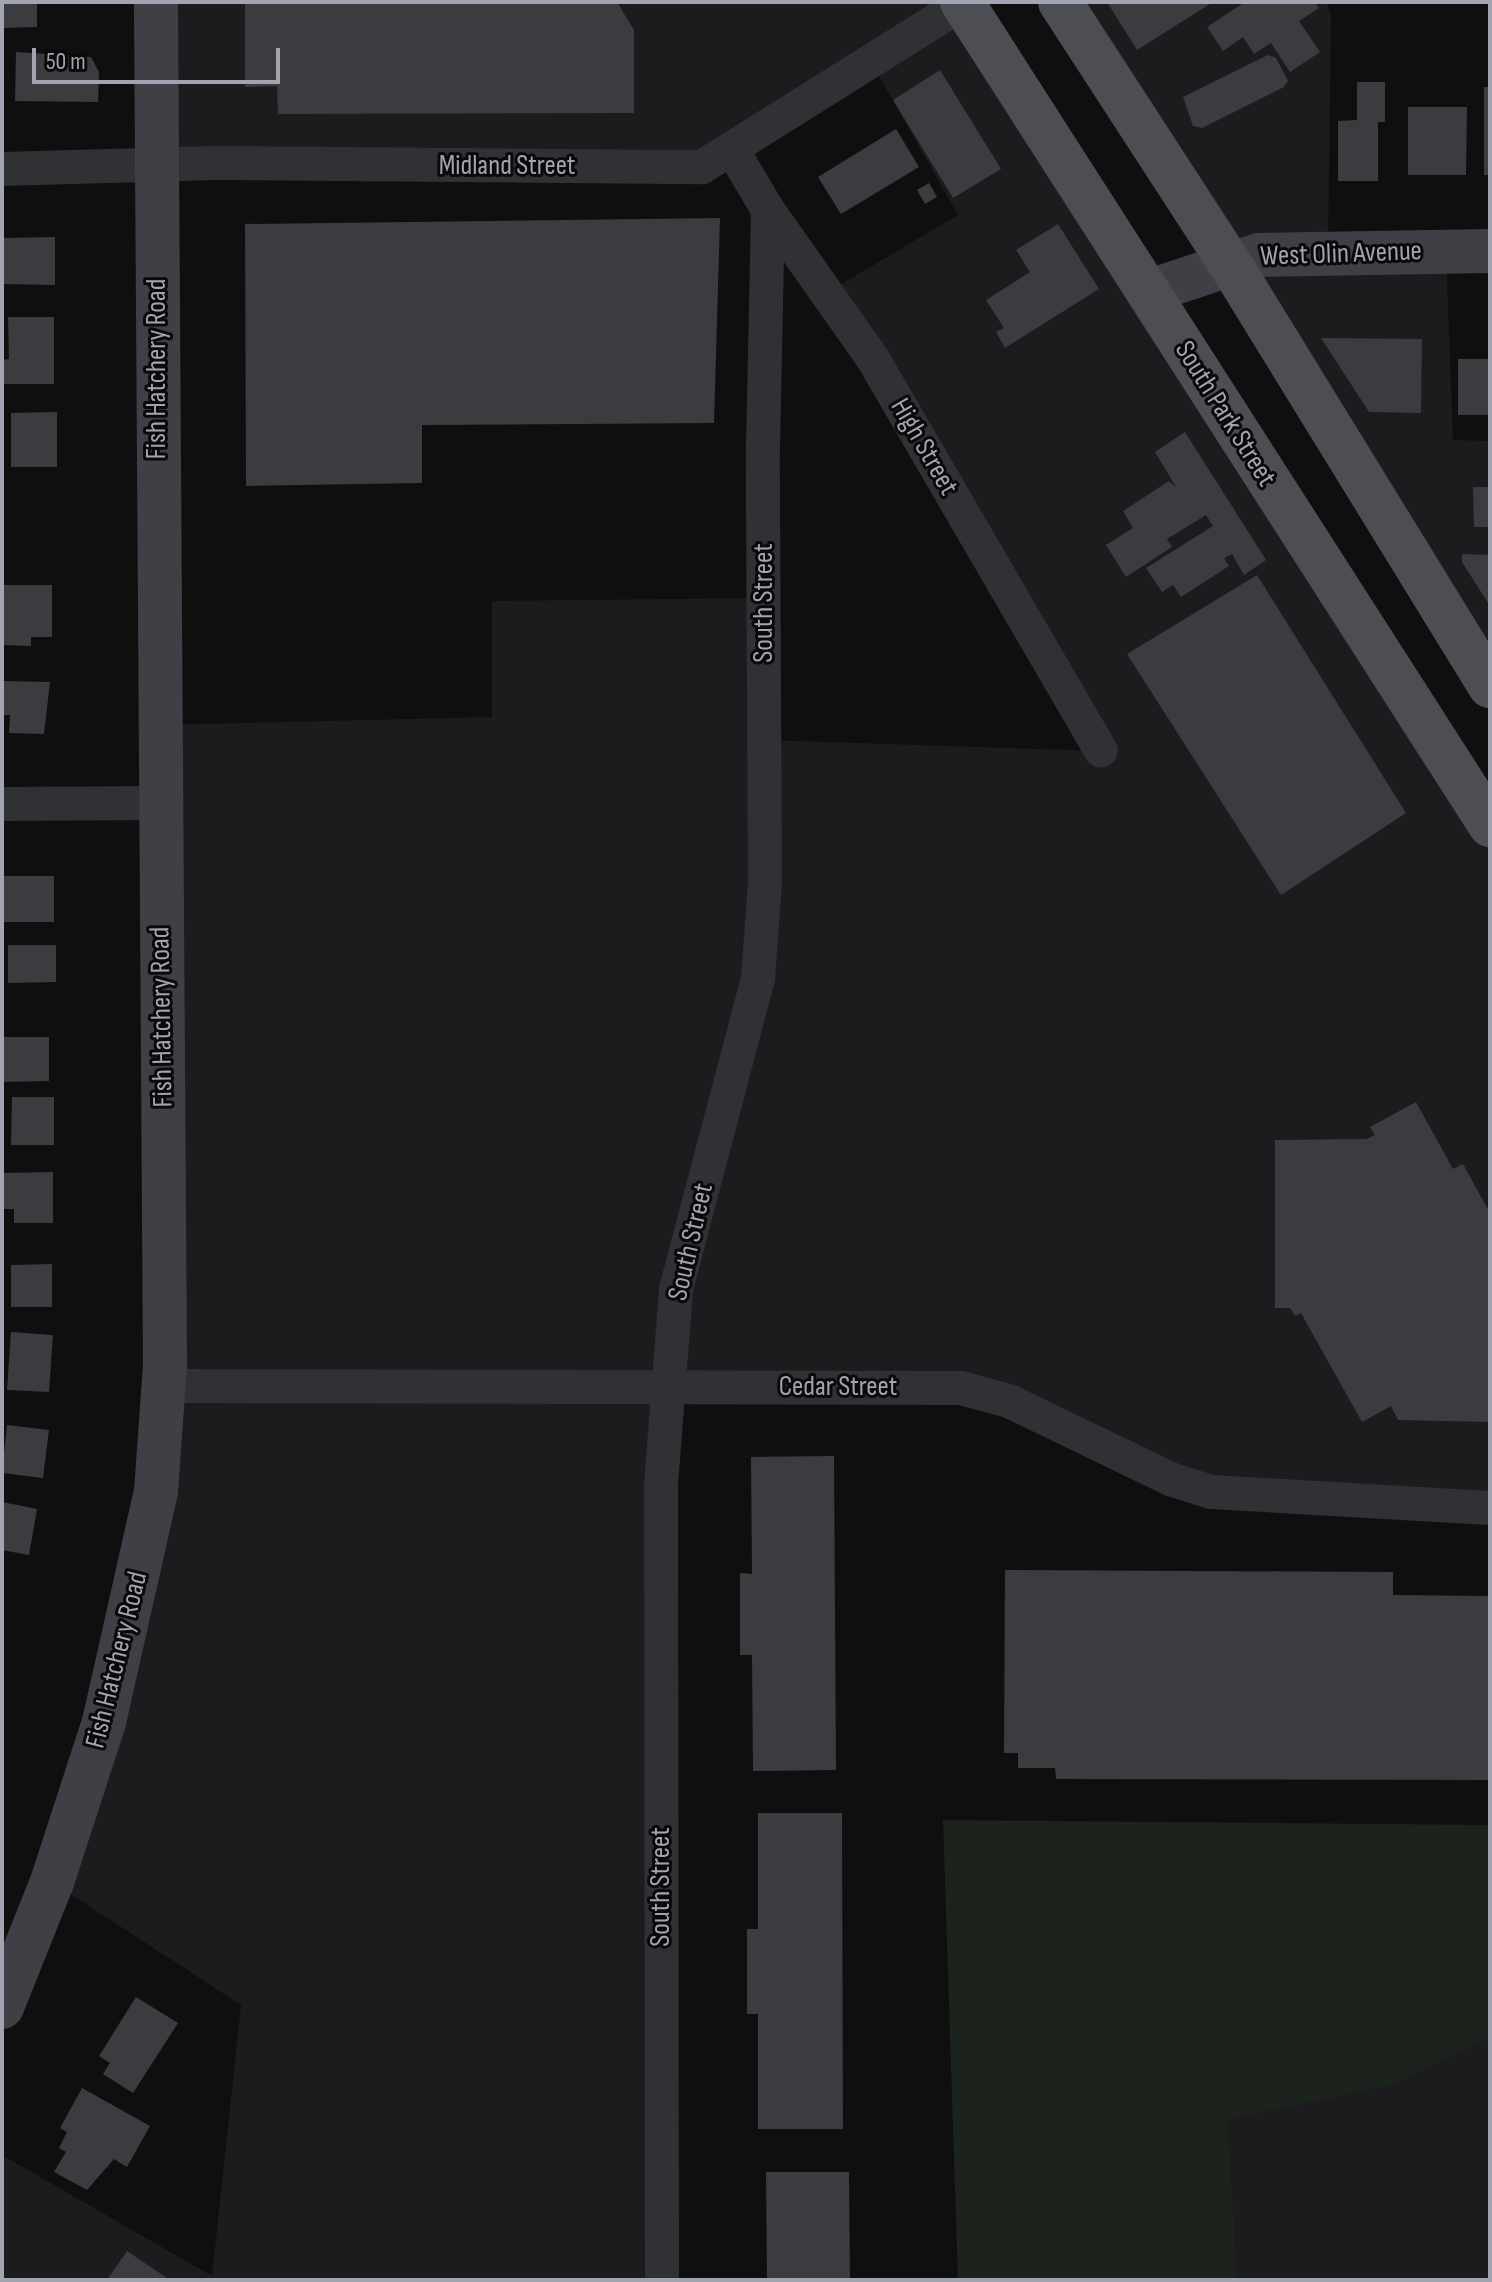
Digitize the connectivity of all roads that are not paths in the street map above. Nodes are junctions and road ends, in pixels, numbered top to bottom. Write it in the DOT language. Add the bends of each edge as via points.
graph roads {
  1 [pos="156,2"];
  2 [pos="963,2"];
  3 [pos="1060,2"];
  4 [pos="733,151"];
  5 [pos="156,166"];
  6 [pos="2,169"];
  7 [pos="768,210"];
  8 [pos="1490,251"];
  9 [pos="1229,262"];
  10 [pos="1150,291"];
  11 [pos="1490,686"];
  12 [pos="1101,751"];
  13 [pos="161,803"];
  14 [pos="2,804"];
  15 [pos="1490,825"];
  16 [pos="669,1384"];
  17 [pos="164,1386"];
  18 [pos="1490,1508"];
  19 [pos="2,2007"];
  20 [pos="662,2280"];
  1 -- 5 [label="main road, Fish Hatchery Road"];
  2 -- 4 [label="street, Midland Street"];
  2 -- 10 [label="main road, South Park Street"];
  3 -- 9 [label="main road"];
  4 -- 5 [label="street, Midland Street" via="702,167"];
  4 -- 7 [label="street, High Street"];
  5 -- 6 [label="street, Midland Street"];
  5 -- 13 [label="main road, Fish Hatchery Road"];
  7 -- 12 [label="street, High Street" via="873,359"];
  7 -- 16 [label="street, South Street" via="765,882 758,978 676,1289"];
  8 -- 9 [label="main road, West Olin Avenue" via="1306,252"];
  9 -- 10 [label="main road, West Olin Avenue"];
  9 -- 11 [label="main road"];
  10 -- 15 [label="main road, South Park Street"];
  13 -- 14 [label="street"];
  13 -- 17 [label="main road, Fish Hatchery Road"];
  16 -- 17 [label="street, Cedar Street"];
  16 -- 18 [label="street, Cedar Street" via="971,1389 1009,1401 1170,1479 1211,1492"];
  16 -- 20 [label="street, South Street" via="661,1498"];
  17 -- 19 [label="main road, Fish Hatchery Road" via="156,1491 104,1722 52,1882"];
}
